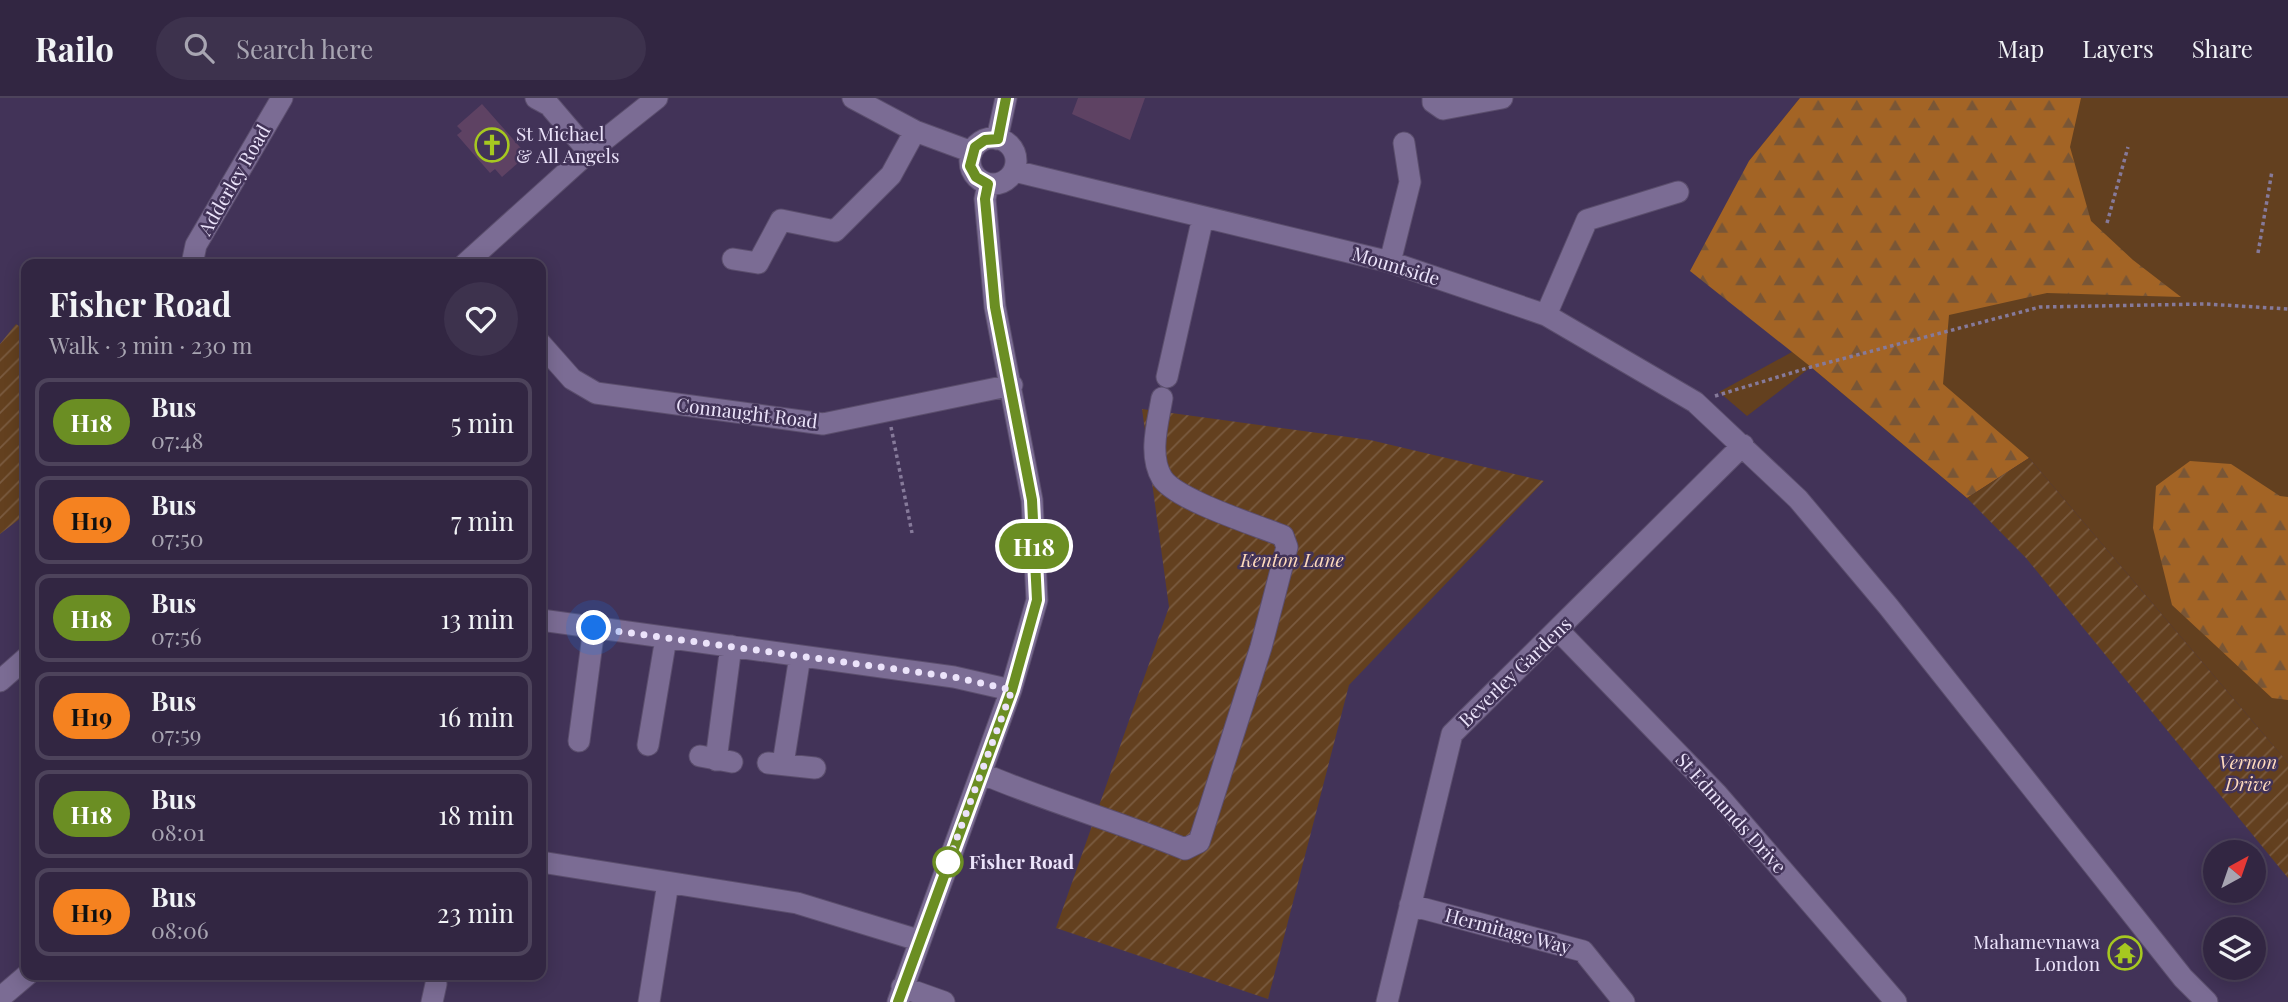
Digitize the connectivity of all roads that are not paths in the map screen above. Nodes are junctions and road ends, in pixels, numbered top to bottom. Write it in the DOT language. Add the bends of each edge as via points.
graph roads {
  1 [pos="282,98"];
  2 [pos="536,98"];
  3 [pos="657,98"];
  4 [pos="853,98"];
  5 [pos="1006,98"];
  6 [pos="1502,98"];
  7 [pos="1438,104"];
  8 [pos="915,131"];
  9 [pos="998,139"];
  10 [pos="1404,143"];
  11 [pos="589,152"];
  12 [pos="972,152"];
  13 [pos="1014,171"];
  14 [pos="988,184"];
  15 [pos="1678,192"];
  16 [pos="1203,217"];
  17 [pos="193,259"];
  18 [pos="472,259"];
  19 [pos="733,259"];
  20 [pos="1390,261"];
  21 [pos="1546,316"];
  22 [pos="546,350"];
  23 [pos="1012,385"];
  24 [pos="1743,445"];
  25 [pos="546,621"];
  26 [pos="594,628"];
  27 [pos="1558,630"];
  28 [pos="666,638"];
  29 [pos="731,646"];
  30 [pos="800,656"];
  31 [pos="21,663"];
  32 [pos="0,681"];
  33 [pos="1012,690"];
  34 [pos="580,742"];
  35 [pos="648,746"];
  36 [pos="716,759"];
  37 [pos="815,768"];
  38 [pos="981,773"];
  39 [pos="546,863"];
  40 [pos="668,883"];
  41 [pos="1410,905"];
  42 [pos="918,940"];
  43 [pos="21,980"];
  44 [pos="900,995"];
  45 [pos="0,998"];
  46 [pos="649,1002"];
  47 [pos="944,1002"];
  48 [pos="1387,1002"];
  49 [pos="1624,1002"];
  50 [pos="1896,1002"];
  51 [pos="2207,1002"];
  1 -- 17 [label="street, Adderley Road" via="196,245"];
  2 -- 11 [label="street" via="550,105"];
  3 -- 11 [label="street"];
  4 -- 8 [label="street"];
  5 -- 9 [label="street"];
  6 -- 7 [label="street"];
  8 -- 12 [label="street"];
  8 -- 19 [label="street" via="891,175 835,231 771,216 758,263"];
  9 -- 12 [label="street" via="985,140"];
  9 -- 13 [label="street" via="1013,151"];
  10 -- 20 [label="street" via="1410,182"];
  11 -- 18 [label="street"];
  12 -- 14 [label="street" via="972,172"];
  13 -- 14 [label="street" via="1003,182"];
  13 -- 16 [label="street, Mountside"];
  14 -- 23 [label="street" via="985,199 995,307"];
  15 -- 21 [label="street" via="1587,220"];
  16 -- 20 [label="street, Mountside"];
  16 -- 38 [label="street" via="1154,441 1161,477 1176,492 1283,536 1287,547 1261,647 1199,842 1185,849 1122,822 1038,798"];
  20 -- 21 [label="street, Mountside"];
  21 -- 24 [label="street, Mountside" via="1695,402"];
  22 -- 23 [label="street, Connaught Road" via="572,379 596,393 823,424"];
  23 -- 33 [label="street" via="1032,500 1037,600"];
  24 -- 27 [label="street, Beverley Gardens"];
  24 -- 51 [label="street" via="1798,499 1888,606 2183,978"];
  25 -- 26 [label="street"];
  26 -- 28 [label="street"];
  26 -- 34 [label="street"];
  27 -- 41 [label="street, Beverley Gardens" via="1452,734"];
  27 -- 50 [label="street, St Edmunds Drive" via="1717,794"];
  28 -- 29 [label="street"];
  28 -- 35 [label="street"];
  29 -- 30 [label="street"];
  29 -- 36 [label="street"];
  30 -- 33 [label="street" via="954,677"];
  30 -- 37 [label="street" via="776,764"];
  31 -- 32 [label="street"];
  33 -- 38 [label="street"];
  38 -- 42 [label="street"];
  39 -- 40 [label="street"];
  40 -- 42 [label="street" via="797,903"];
  40 -- 46 [label="street"];
  41 -- 48 [label="street, Beverley Gardens"];
  41 -- 49 [label="street, Hermitage Way" via="1583,951"];
  42 -- 44 [label="street"];
  43 -- 45 [label="street"];
  44 -- 47 [label="street"];
}
